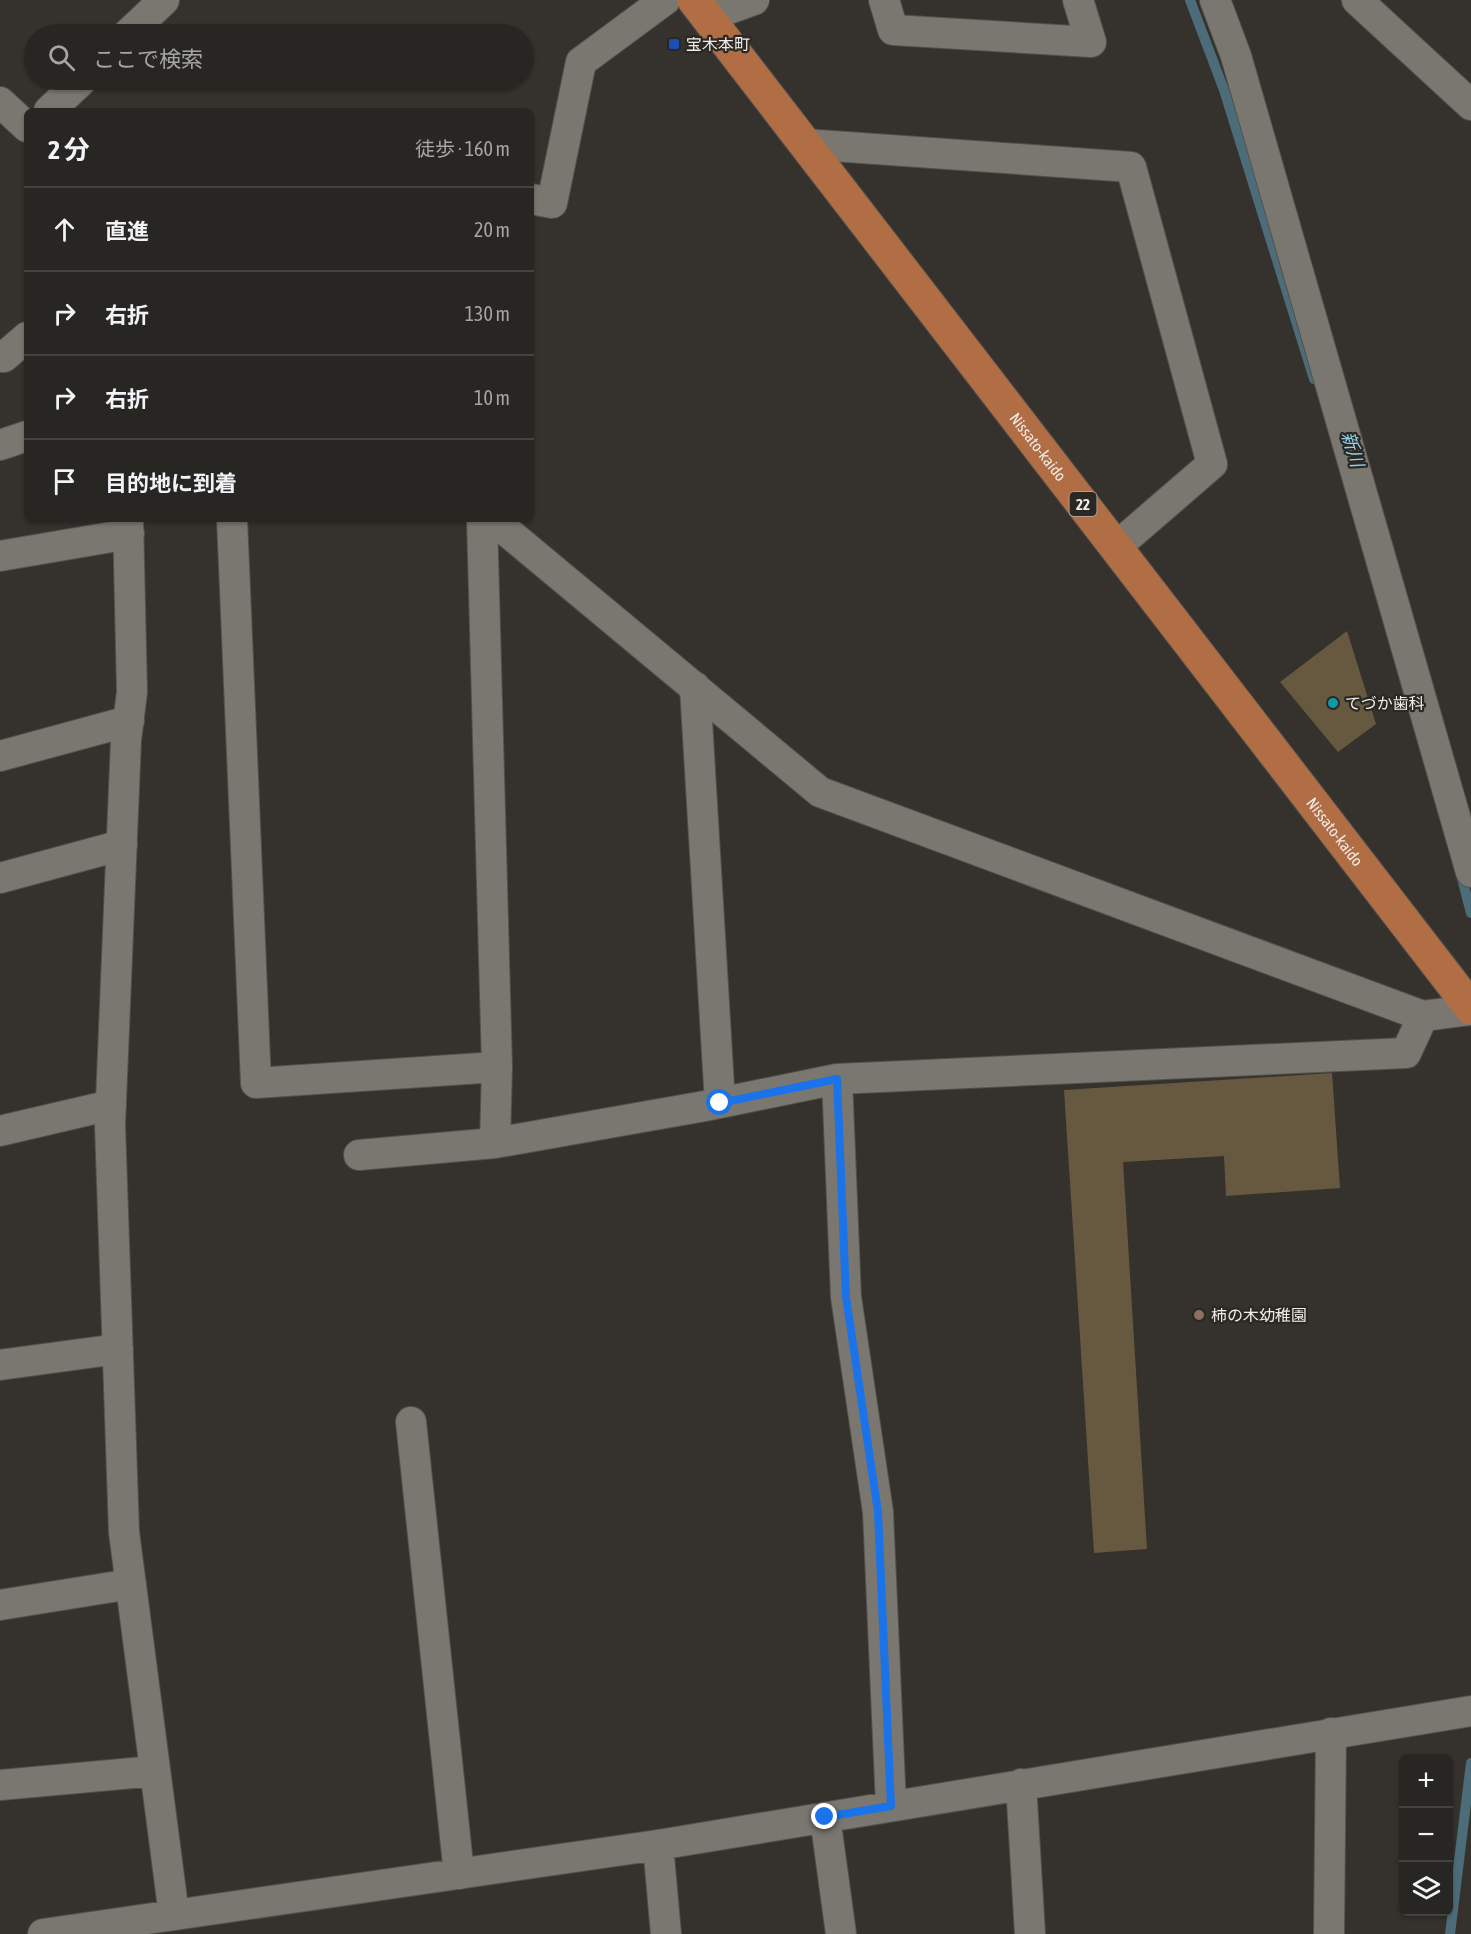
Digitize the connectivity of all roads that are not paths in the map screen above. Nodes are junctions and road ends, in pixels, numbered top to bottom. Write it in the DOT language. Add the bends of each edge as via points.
graph roads {
  1 [pos="164,0"];
  2 [pos="665,0"];
  3 [pos="754,0"];
  4 [pos="884,0"];
  5 [pos="1078,0"];
  6 [pos="1215,0"];
  7 [pos="1357,0"];
  8 [pos="700,8"];
  9 [pos="139,24"];
  10 [pos="71,90"];
  11 [pos="0,102"];
  12 [pos="1471,105"];
  13 [pos="52,108"];
  14 [pos="24,124"];
  15 [pos="804,144"];
  16 [pos="534,199"];
  17 [pos="24,340"];
  18 [pos="0,357"];
  19 [pos="24,437"];
  20 [pos="0,445"];
  21 [pos="232,522"];
  22 [pos="482,522"];
  23 [pos="496,522"];
  24 [pos="128,526"];
  25 [pos="1116,547"];
  26 [pos="0,556"];
  27 [pos="695,687"];
  28 [pos="129,721"];
  29 [pos="0,756"];
  30 [pos="1466,834"];
  31 [pos="122,845"];
  32 [pos="1471,872"];
  33 [pos="0,878"];
  34 [pos="1471,1009"];
  35 [pos="1423,1016"];
  36 [pos="497,1066"];
  37 [pos="837,1079"];
  38 [pos="720,1103"];
  39 [pos="111,1105"];
  40 [pos="0,1131"];
  41 [pos="495,1143"];
  42 [pos="358,1155"];
  43 [pos="118,1349"];
  44 [pos="0,1365"];
  45 [pos="411,1422"];
  46 [pos="131,1584"];
  47 [pos="0,1605"];
  48 [pos="1468,1711"];
  49 [pos="1331,1733"];
  50 [pos="155,1771"];
  51 [pos="1020,1784"];
  52 [pos="0,1785"];
  53 [pos="891,1806"];
  54 [pos="825,1817"];
  55 [pos="658,1845"];
  56 [pos="459,1874"];
  57 [pos="174,1915"];
  58 [pos="43,1934"];
  59 [pos="666,1934"];
  60 [pos="841,1934"];
  61 [pos="1030,1934"];
  62 [pos="1329,1934"];
  1 -- 9 [label="street"];
  2 -- 16 [label="street" via="581,62 552,202"];
  3 -- 8 [label="street"];
  4 -- 5 [label="street" via="893,30 1091,42"];
  6 -- 30 [label="street" via="1236,56"];
  7 -- 12 [label="street"];
  8 -- 15 [label="main road, Nissato-kaido / 22"];
  10 -- 13 [label="street"];
  11 -- 14 [label="street"];
  15 -- 25 [label="main road, Nissato-kaido / 22"];
  15 -- 25 [label="street" via="1131,168 1212,464"];
  17 -- 18 [label="street"];
  19 -- 20 [label="street"];
  21 -- 36 [label="street" via="256,1083"];
  22 -- 36 [label="street"];
  23 -- 27 [label="street"];
  24 -- 26 [label="street"];
  24 -- 28 [label="street" via="132,692"];
  25 -- 34 [label="main road, Nissato-kaido / 22"];
  27 -- 35 [label="street" via="820,792"];
  27 -- 38 [label="street"];
  28 -- 29 [label="street"];
  28 -- 31 [label="street"];
  30 -- 32 [label="street"];
  31 -- 33 [label="street"];
  31 -- 39 [label="street"];
  34 -- 35 [label="street"];
  35 -- 37 [label="street" via="1406,1053"];
  36 -- 41 [label="street"];
  37 -- 38 [label="street"];
  37 -- 53 [label="street" via="846,1297 878,1512"];
  38 -- 41 [label="street"];
  39 -- 40 [label="street"];
  39 -- 43 [label="street"];
  41 -- 42 [label="street"];
  43 -- 44 [label="street"];
  43 -- 46 [label="street" via="124,1532"];
  45 -- 56 [label="street"];
  46 -- 47 [label="street"];
  46 -- 50 [label="street"];
  48 -- 49 [label="street"];
  49 -- 51 [label="street"];
  49 -- 62 [label="street"];
  50 -- 52 [label="street"];
  50 -- 57 [label="street"];
  51 -- 53 [label="street"];
  51 -- 61 [label="street"];
  53 -- 54 [label="street"];
  54 -- 55 [label="street"];
  54 -- 60 [label="street"];
  55 -- 56 [label="street"];
  55 -- 59 [label="street"];
  56 -- 57 [label="street"];
  57 -- 58 [label="street"];
}
